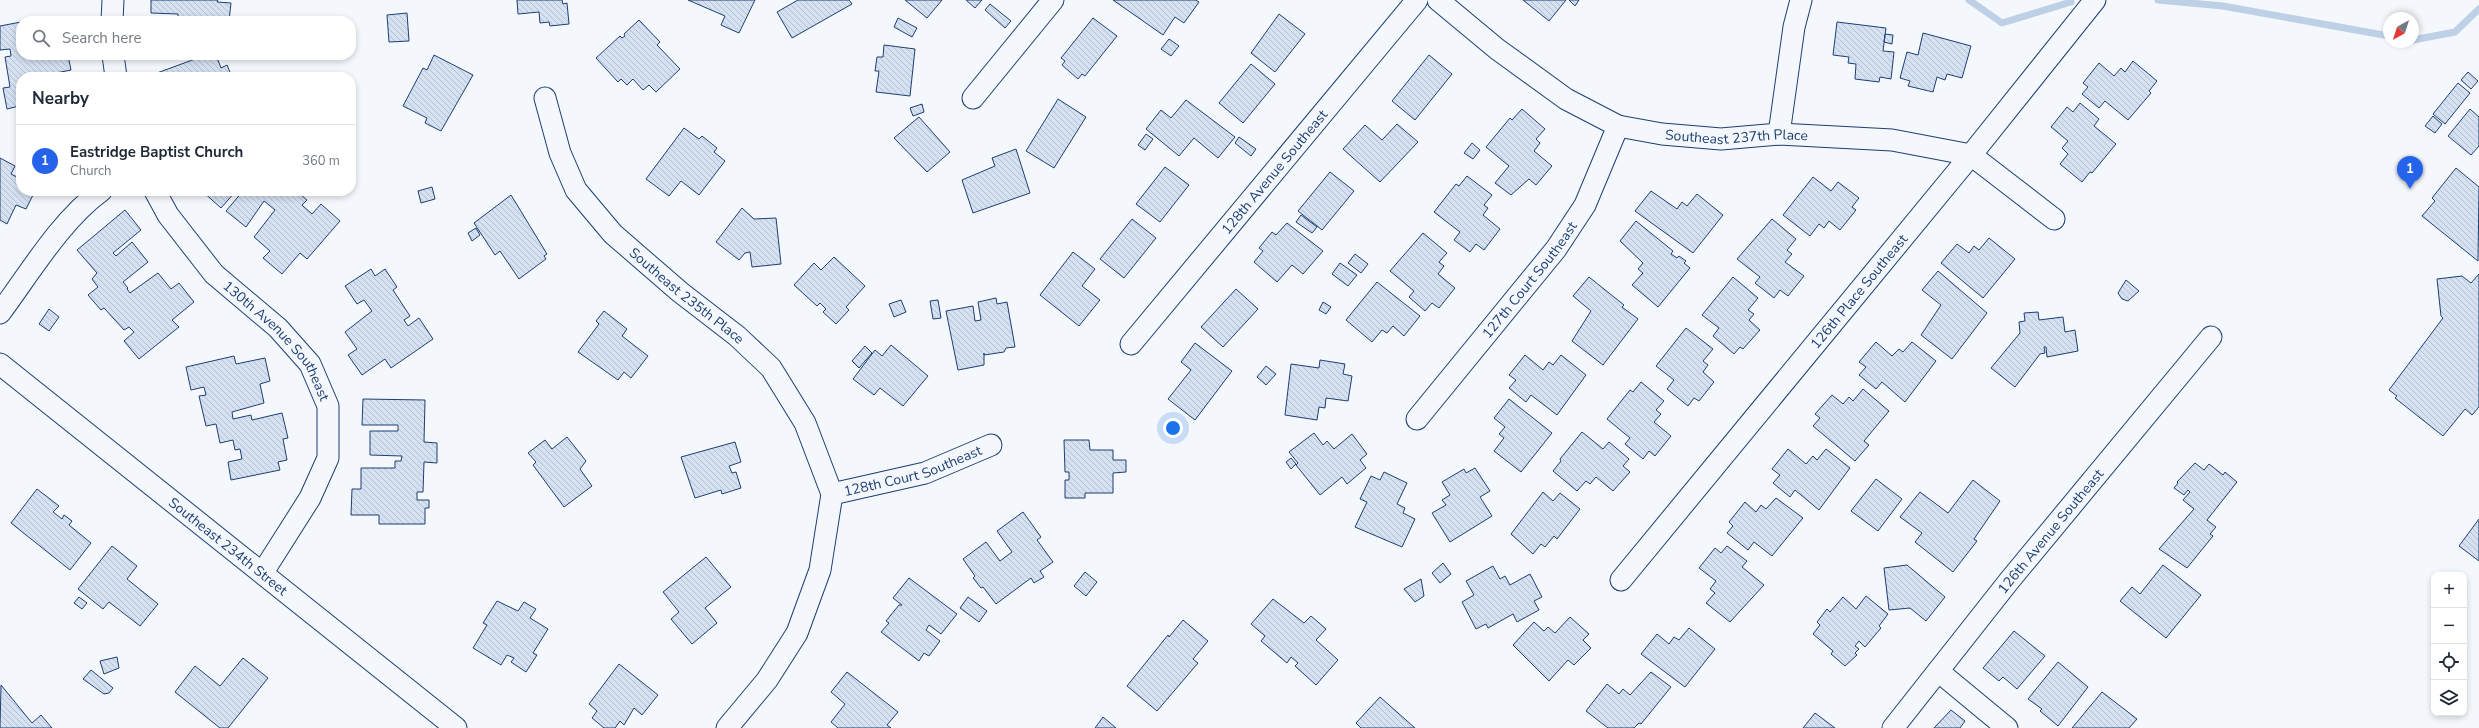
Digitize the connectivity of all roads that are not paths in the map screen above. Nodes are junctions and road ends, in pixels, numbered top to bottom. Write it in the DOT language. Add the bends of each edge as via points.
graph roads {
  1 [pos="113,0"];
  2 [pos="1053,0"];
  3 [pos="1417,0"];
  4 [pos="1438,0"];
  5 [pos="1801,0"];
  6 [pos="2095,0"];
  7 [pos="112,16"];
  8 [pos="114,60"];
  9 [pos="115,72"];
  10 [pos="545,98"];
  11 [pos="973,98"];
  12 [pos="1618,126"];
  13 [pos="1779,134"];
  14 [pos="1971,155"];
  15 [pos="94,196"];
  16 [pos="158,196"];
  17 [pos="2054,219"];
  18 [pos="0,313"];
  19 [pos="2211,337"];
  20 [pos="1131,344"];
  21 [pos="0,364"];
  22 [pos="1417,419"];
  23 [pos="991,445"];
  24 [pos="832,494"];
  25 [pos="264,572"];
  26 [pos="1621,580"];
  27 [pos="1938,671"];
  28 [pos="456,728"];
  29 [pos="727,728"];
  30 [pos="1893,728"];
  31 [pos="2007,728"];
  1 -- 7 [label="street"];
  2 -- 11 [label="street"];
  3 -- 20 [label="street, 128th Avenue Southeast"];
  4 -- 12 [label="street, Southeast 237th Place" via="1497,49 1566,99"];
  5 -- 13 [label="street" via="1794,27"];
  6 -- 14 [label="street, 126th Place Southeast"];
  8 -- 9 [label="street"];
  10 -- 24 [label="street, Southeast 235th Place" via="560,153 576,190 613,234 771,368 805,423"];
  12 -- 13 [label="street, Southeast 237th Place" via="1662,134 1721,139"];
  12 -- 22 [label="street, 127th Court Southeast" via="1585,205 1556,249"];
  13 -- 14 [label="street, Southeast 237th Place" via="1892,140"];
  14 -- 17 [label="street, Southeast 237th Place"];
  14 -- 26 [label="street, 126th Place Southeast"];
  15 -- 18 [label="street" via="58,236"];
  16 -- 25 [label="street, 130th Avenue Southeast" via="168,215 214,274 278,328 310,364 328,406 328,458 310,498"];
  19 -- 27 [label="street, 126th Avenue Southeast"];
  21 -- 25 [label="street, Southeast 234th Street"];
  23 -- 24 [label="street, 128th Court Southeast" via="924,473"];
  24 -- 29 [label="street" via="820,570 797,633 767,680"];
  25 -- 28 [label="street, Southeast 234th Street"];
  27 -- 30 [label="street, 126th Avenue Southeast"];
  27 -- 31 [label="street"];
}
